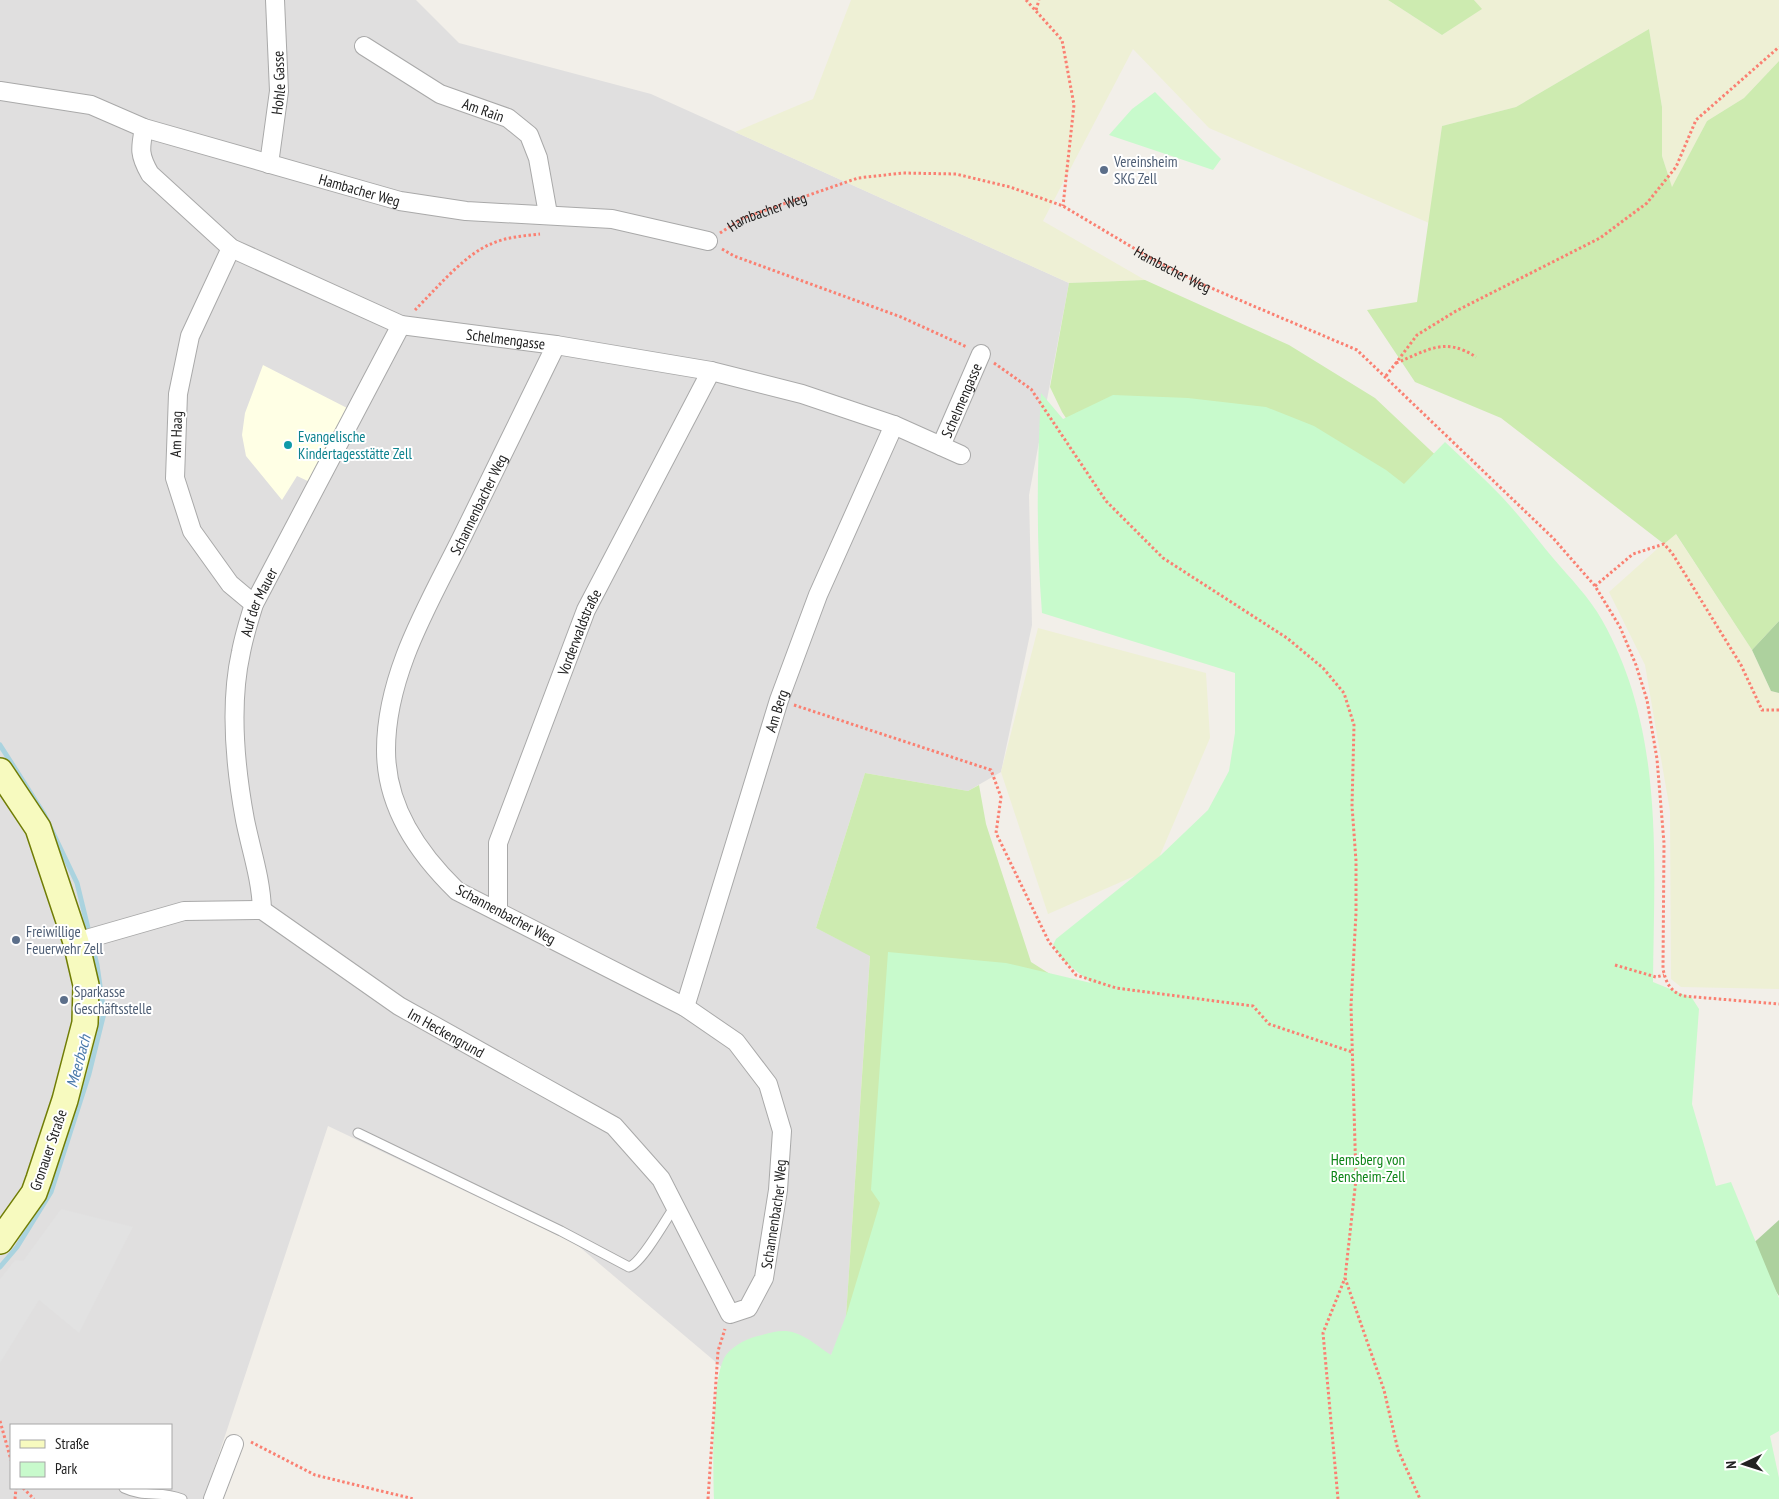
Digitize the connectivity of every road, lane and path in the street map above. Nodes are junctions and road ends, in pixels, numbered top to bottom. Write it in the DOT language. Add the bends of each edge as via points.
graph roads {
  1 [pos="275,0"];
  2 [pos="1026,0"];
  3 [pos="1039,0"];
  4 [pos="1036,11"];
  5 [pos="364,46"];
  6 [pos="1779,47"];
  7 [pos="0,90"];
  8 [pos="144,128"];
  9 [pos="269,164"];
  10 [pos="1063,206"];
  11 [pos="548,214"];
  12 [pos="544,233"];
  13 [pos="708,240"];
  14 [pos="230,248"];
  15 [pos="401,325"];
  16 [pos="556,345"];
  17 [pos="981,354"];
  18 [pos="1476,357"];
  19 [pos="1396,364"];
  20 [pos="711,371"];
  21 [pos="1386,376"];
  22 [pos="894,425"];
  23 [pos="941,446"];
  24 [pos="961,455"];
  25 [pos="1595,586"];
  26 [pos="254,604"];
  27 [pos="779,700"];
  28 [pos="1779,710"];
  29 [pos="0,771"];
  30 [pos="262,910"];
  31 [pos="498,911"];
  32 [pos="86,939"];
  33 [pos="1615,965"];
  34 [pos="1664,976"];
  35 [pos="1779,1004"];
  36 [pos="685,1007"];
  37 [pos="1352,1052"];
  38 [pos="358,1133"];
  39 [pos="675,1206"];
  40 [pos="0,1241"];
  41 [pos="1345,1278"];
  42 [pos="730,1314"];
  43 [pos="0,1421"];
  44 [pos="234,1444"];
  45 [pos="10,1456"];
  46 [pos="24,1489"];
  47 [pos="126,1489"];
  48 [pos="34,1499"];
  49 [pos="182,1499"];
  50 [pos="213,1499"];
  51 [pos="414,1499"];
  52 [pos="708,1499"];
  53 [pos="1338,1499"];
  54 [pos="1420,1499"];
  1 -- 9 [label="street, Hohle Gasse" via="279,91"];
  2 -- 4 [label="path"];
  3 -- 4 [label="path"];
  4 -- 10 [label="path" via="1062,40 1074,105"];
  5 -- 11 [label="street, Am Rain" via="440,94 508,118 529,135 538,158"];
  6 -- 19 [label="path" via="1696,120 1676,167 1647,204 1600,238 1416,334"];
  7 -- 8 [label="street, Hambacher Weg" via="91,105"];
  8 -- 9 [label="street, Hambacher Weg"];
  8 -- 14 [label="street, Schelmengasse" via="140,150 150,174"];
  9 -- 11 [label="street, Hambacher Weg" via="400,201 466,211"];
  10 -- 13 [label="path, Hambacher Weg" via="1010,187 956,174 885,175 858,178 743,218"];
  10 -- 21 [label="path, Hambacher Weg" via="1189,277 1357,350"];
  11 -- 13 [label="street, Hambacher Weg" via="612,219"];
  12 -- 15 [label="path" via="511,237 489,244 455,269"];
  13 -- 17 [label="path" via="734,256 901,317"];
  14 -- 15 [label="street, Schelmengasse"];
  14 -- 26 [label="street, Am Haag" via="190,336 178,394 175,478 192,531 230,584"];
  15 -- 16 [label="street, Schelmengasse"];
  15 -- 26 [label="street, Auf der Mauer"];
  16 -- 20 [label="street, Schelmengasse"];
  16 -- 31 [label="street, Schannenbacher Weg" via="411,642 390,709 386,751 399,814 416,845 457,891"];
  17 -- 23 [label="street, Schelmengasse"];
  17 -- 37 [label="path" via="1032,389 1106,501 1163,558 1287,638 1323,668 1344,693 1354,725 1352,806 1356,913"];
  18 -- 19 [label="path" via="1464,349 1445,345"];
  19 -- 21 [label="path"];
  20 -- 22 [label="street, Schelmengasse" via="802,394"];
  20 -- 31 [label="street, Vorderwaldstraße" via="586,610 498,843"];
  21 -- 25 [label="path, Hambacher Weg" via="1518,504"];
  22 -- 23 [label="street, Schelmengasse"];
  22 -- 27 [label="street, Am Berg" via="818,595"];
  23 -- 24 [label="street, Schelmengasse"];
  25 -- 28 [label="path" via="1633,554 1664,544 1741,665 1762,710"];
  25 -- 34 [label="path, Hambacher Weg" via="1620,626 1636,665 1650,717 1663,810"];
  26 -- 30 [label="street, Auf der Mauer" via="240,653 236,689 236,758 245,820 261,886"];
  27 -- 36 [label="street, Am Berg"];
  27 -- 37 [label="path" via="991,770 1002,797 996,833 1049,942 1076,975 1116,988 1253,1006 1269,1024"];
  29 -- 32 [label="street, Gronauer Straße" via="38,828"];
  30 -- 32 [label="street" via="184,911"];
  30 -- 39 [label="street, Im Heckengrund" via="399,1006 614,1126 661,1179"];
  31 -- 36 [label="street, Schannenbacher Weg"];
  32 -- 40 [label="street, Gronauer Straße" via="85,1023 65,1100 34,1193"];
  33 -- 34 [label="path" via="1656,977"];
  34 -- 35 [label="path" via="1674,992 1683,996"];
  36 -- 42 [label="street, Schannenbacher Weg" via="736,1042 768,1084 782,1131 778,1190 764,1278 748,1308"];
  37 -- 41 [label="path" via="1356,1179"];
  38 -- 39 [label="lane" via="629,1267 641,1256"];
  39 -- 42 [label="street, Im Heckengrund"];
  41 -- 53 [label="path" via="1323,1333"];
  41 -- 54 [label="path" via="1384,1390 1398,1450"];
  42 -- 52 [label="path" via="718,1351"];
  43 -- 45 [label="path"];
  44 -- 50 [label="street"];
  44 -- 51 [label="path" via="250,1441 316,1475"];
  46 -- 48 [label="path"];
  47 -- 49 [label="lane" via="137,1494 169,1494"];
}
